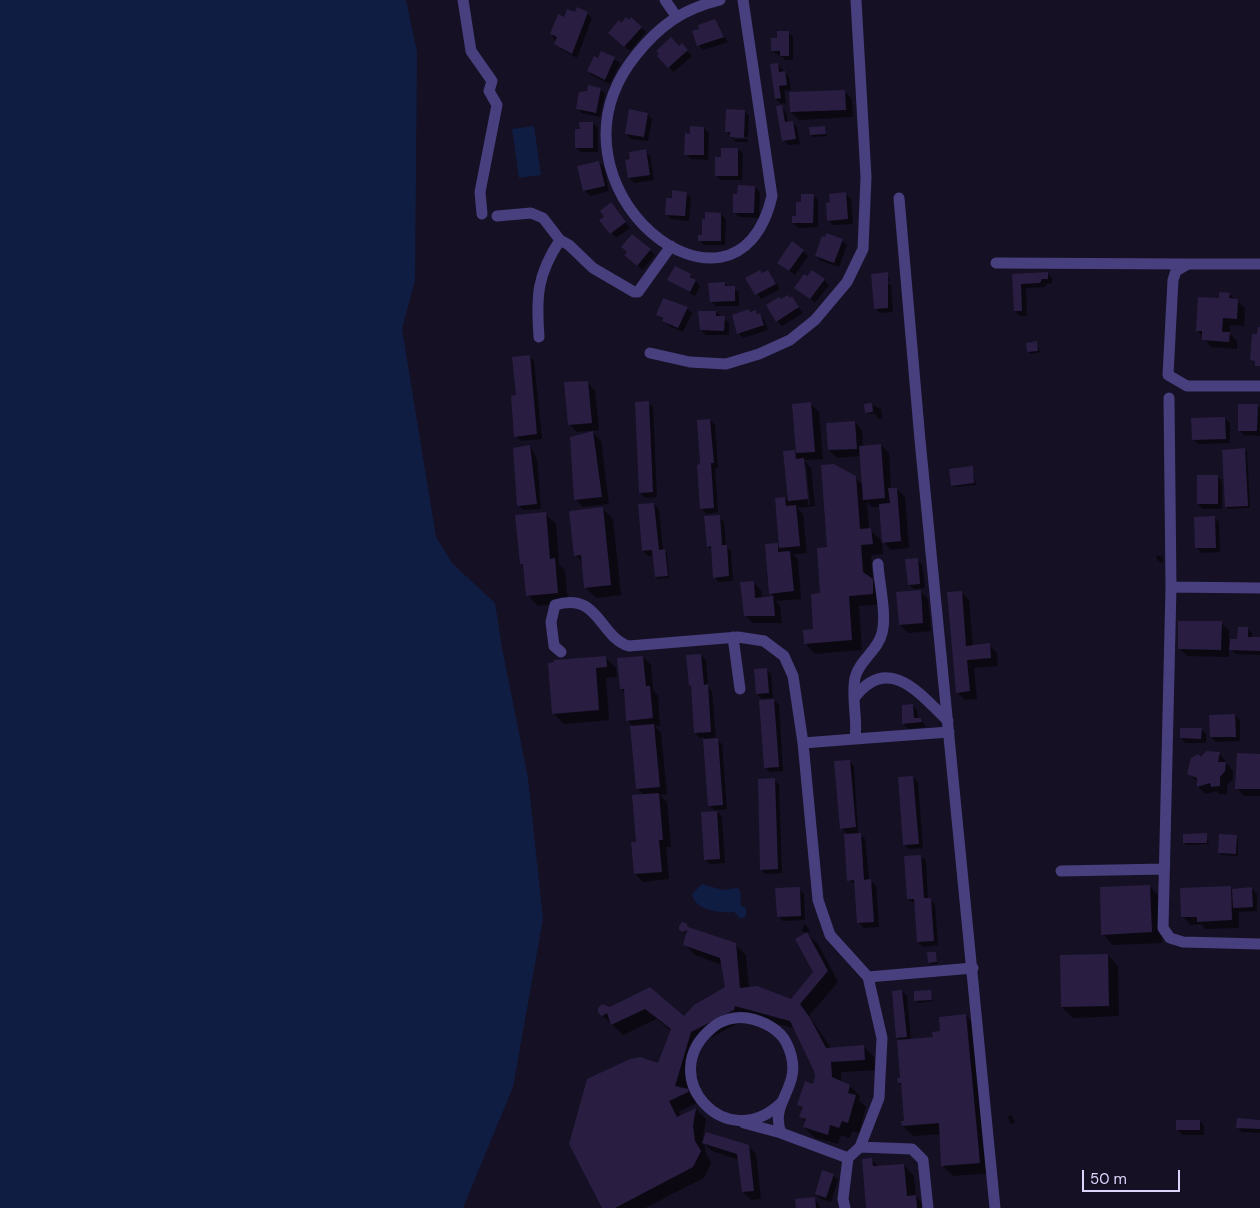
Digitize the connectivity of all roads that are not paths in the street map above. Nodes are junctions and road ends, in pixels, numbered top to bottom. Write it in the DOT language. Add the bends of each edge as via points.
graph roads {
  1 [pos="463,0"];
  2 [pos="665,0"];
  3 [pos="720,0"];
  4 [pos="743,0"];
  5 [pos="856,0"];
  6 [pos="676,16"];
  7 [pos="899,198"];
  8 [pos="482,214"];
  9 [pos="497,216"];
  10 [pos="560,240"];
  11 [pos="671,246"];
  12 [pos="996,263"];
  13 [pos="1188,264"];
  14 [pos="1260,264"];
  15 [pos="539,337"];
  16 [pos="650,353"];
  17 [pos="1260,386"];
  18 [pos="1169,398"];
  19 [pos="878,564"];
  20 [pos="1171,587"];
  21 [pos="1260,588"];
  22 [pos="733,637"];
  23 [pos="561,652"];
  24 [pos="740,690"];
  25 [pos="855,697"];
  26 [pos="948,727"];
  27 [pos="855,739"];
  28 [pos="804,743"];
  29 [pos="1164,870"];
  30 [pos="1061,871"];
  31 [pos="1260,944"];
  32 [pos="973,968"];
  33 [pos="868,977"];
  34 [pos="781,1103"];
  35 [pos="739,1122"];
  36 [pos="781,1134"];
  37 [pos="860,1146"];
  38 [pos="848,1158"];
  39 [pos="845,1208"];
  40 [pos="928,1208"];
  41 [pos="994,1208"];
  1 -- 8 [label="street" via="471,51 492,80 489,91 497,105 480,192"];
  2 -- 6 [label="street"];
  3 -- 6 [label="street"];
  4 -- 11 [label="street" via="772,184 768,216 750,243 735,252 707,258 693,257"];
  5 -- 16 [label="street" via="866,176 863,249 846,282 815,320 790,340 759,354 726,364 690,362"];
  6 -- 11 [label="street" via="641,49 620,78 607,116 605,141 610,171 630,210 645,227"];
  7 -- 26 [label="street"];
  9 -- 10 [label="street" via="531,213 543,218"];
  10 -- 11 [label="street" via="593,268 634,292 638,292"];
  10 -- 15 [label="street" via="546,261 542,274 537,308"];
  12 -- 13 [label="street"];
  13 -- 14 [label="street"];
  13 -- 17 [label="street" via="1176,271 1173,280 1168,375 1186,386"];
  18 -- 20 [label="street"];
  19 -- 25 [label="street" via="882,634 858,667"];
  20 -- 21 [label="street"];
  20 -- 29 [label="street"];
  22 -- 23 [label="street" via="629,646 621,644 600,618 586,607 570,600 555,605 552,612 554,646"];
  22 -- 24 [label="street"];
  22 -- 28 [label="street" via="764,641 784,656 793,676"];
  25 -- 26 [label="street" via="876,679 897,679 922,696"];
  25 -- 27 [label="street"];
  26 -- 27 [label="street"];
  26 -- 32 [label="street"];
  27 -- 28 [label="street"];
  28 -- 33 [label="street" via="818,900 830,935"];
  29 -- 30 [label="street"];
  29 -- 31 [label="street" via="1164,928 1170,938 1183,942"];
  32 -- 33 [label="street"];
  32 -- 41 [label="street"];
  33 -- 37 [label="street" via="882,1038 878,1098"];
  34 -- 35 [label="street" via="757,1119"];
  34 -- 35 [label="street" via="790,1088 794,1070 786,1042 760,1020 732,1018 716,1025 703,1035 694,1051 690,1067 692,1085 703,1104 718,1116"];
  34 -- 36 [label="street" via="777,1122"];
  35 -- 36 [label="street"];
  36 -- 38 [label="street"];
  37 -- 38 [label="street"];
  37 -- 40 [label="street" via="912,1149 920,1154"];
  38 -- 39 [label="street"];
}
